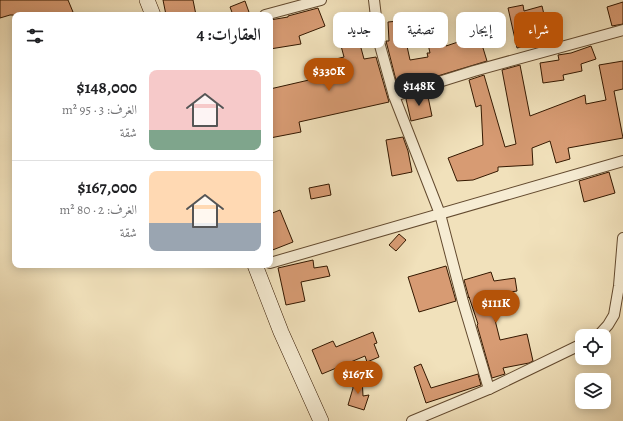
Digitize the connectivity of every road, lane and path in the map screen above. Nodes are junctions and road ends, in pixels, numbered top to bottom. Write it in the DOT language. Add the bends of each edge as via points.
graph roads {
  1 [pos="147,0"];
  2 [pos="321,0"];
  3 [pos="374,0"];
  4 [pos="152,12"];
  5 [pos="273,13"];
  6 [pos="623,30"];
  7 [pos="394,96"];
  8 [pos="623,161"];
  9 [pos="440,214"];
  10 [pos="623,238"];
  11 [pos="273,262"];
  12 [pos="259,268"];
  13 [pos="604,329"];
  14 [pos="575,347"];
  15 [pos="488,389"];
  16 [pos="322,421"];
  17 [pos="412,421"];
  1 -- 4 [label="main road"];
  2 -- 5 [label="street"];
  3 -- 7 [label="street" via="379,42"];
  6 -- 7 [label="street"];
  7 -- 9 [label="street"];
  8 -- 9 [label="street"];
  9 -- 11 [label="street"];
  9 -- 15 [label="street"];
  10 -- 13 [label="street" via="614,315"];
  12 -- 16 [label="main road" via="281,332"];
  14 -- 15 [label="street"];
  15 -- 17 [label="street"];
}
